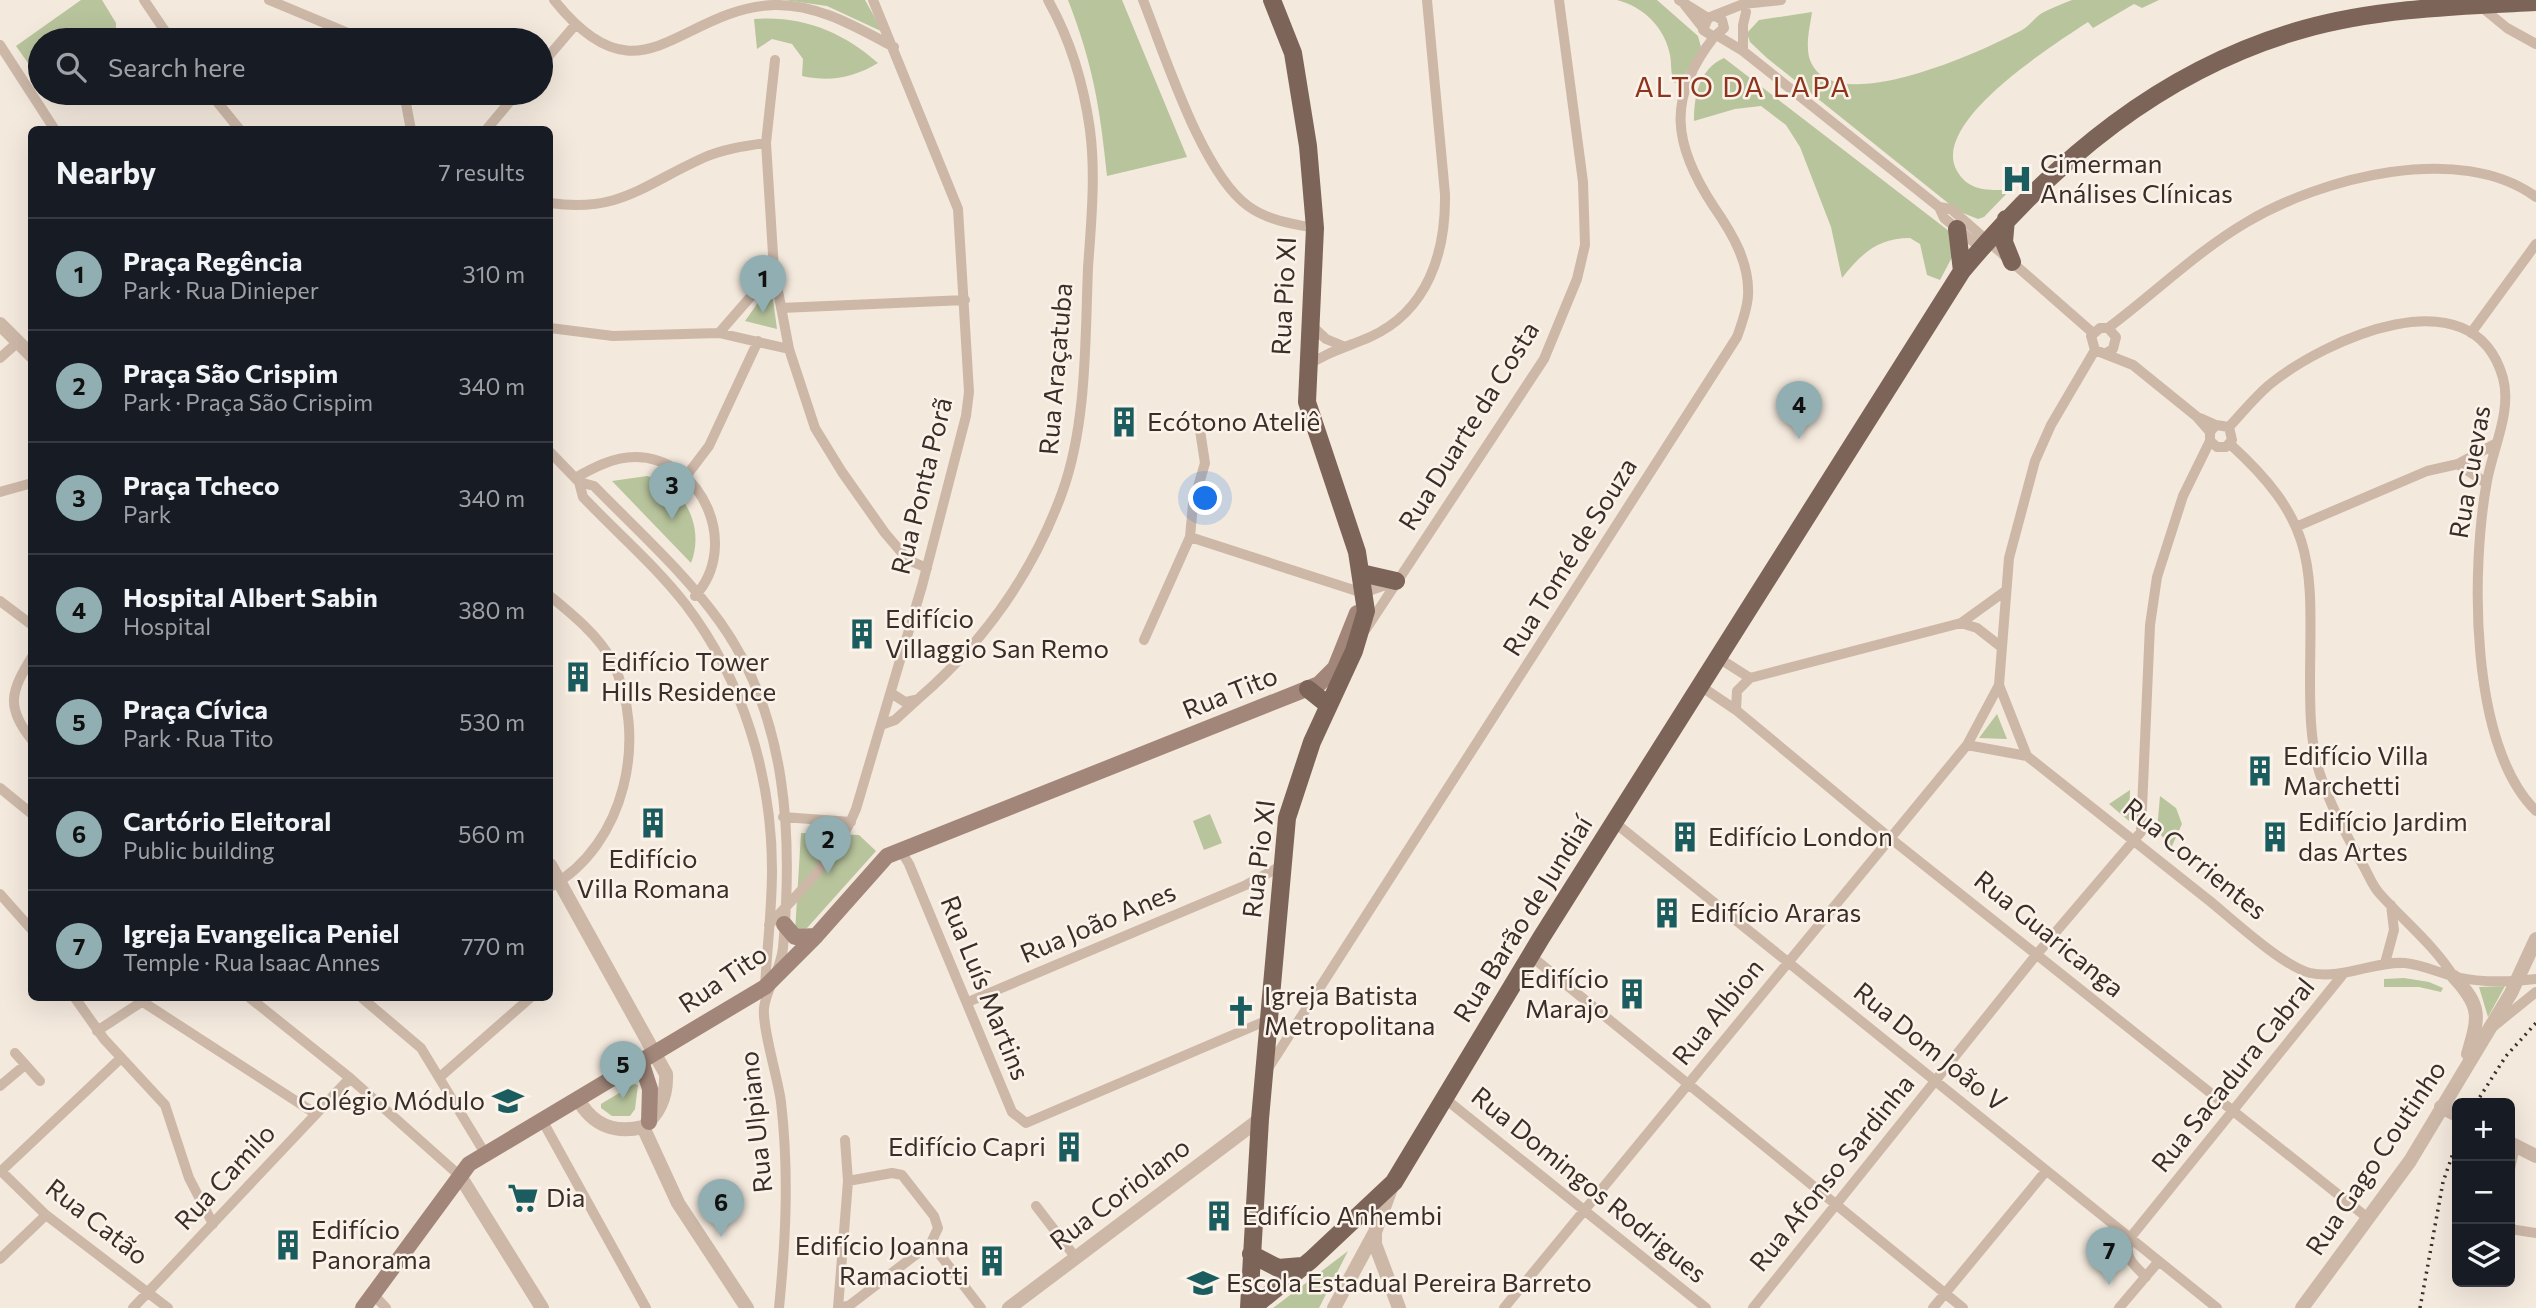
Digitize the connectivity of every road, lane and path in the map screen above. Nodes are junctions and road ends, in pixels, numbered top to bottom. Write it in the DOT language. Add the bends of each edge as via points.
graph roads {
  1 [pos="144,0"];
  2 [pos="269,0"];
  3 [pos="554,0"];
  4 [pos="873,0"];
  5 [pos="1048,0"];
  6 [pos="1143,0"];
  7 [pos="1272,0"];
  8 [pos="1427,0"];
  9 [pos="1559,0"];
  10 [pos="1781,0"];
  11 [pos="1682,2"];
  12 [pos="2536,2"];
  13 [pos="2479,5"];
  14 [pos="1749,8"];
  15 [pos="576,24"];
  16 [pos="1715,27"];
  17 [pos="163,28"];
  18 [pos="336,28"];
  19 [pos="2536,44"];
  20 [pos="0,45"];
  21 [pos="894,47"];
  22 [pos="553,51"];
  23 [pos="1743,51"];
  24 [pos="775,60"];
  25 [pos="28,88"];
  26 [pos="39,105"];
  27 [pos="220,105"];
  28 [pos="406,105"];
  29 [pos="507,105"];
  30 [pos="52,126"];
  31 [pos="237,126"];
  32 [pos="410,126"];
  33 [pos="489,126"];
  34 [pos="766,143"];
  35 [pos="2536,197"];
  36 [pos="553,203"];
  37 [pos="1939,207"];
  38 [pos="2006,219"];
  39 [pos="1315,228"];
  40 [pos="1957,229"];
  41 [pos="1984,244"];
  42 [pos="2536,244"];
  43 [pos="2009,260"];
  44 [pos="774,270"];
  45 [pos="1963,270"];
  46 [pos="965,300"];
  47 [pos="781,308"];
  48 [pos="0,324"];
  49 [pos="1312,326"];
  50 [pos="553,328"];
  51 [pos="719,333"];
  52 [pos="2093,333"];
  53 [pos="2471,333"];
  54 [pos="2113,336"];
  55 [pos="758,341"];
  56 [pos="18,342"];
  57 [pos="1343,346"];
  58 [pos="789,349"];
  59 [pos="2100,351"];
  60 [pos="28,352"];
  61 [pos="0,358"];
  62 [pos="2133,365"];
  63 [pos="1307,366"];
  64 [pos="1199,425"];
  65 [pos="2229,427"];
  66 [pos="2213,437"];
  67 [pos="2230,444"];
  68 [pos="2495,444"];
  69 [pos="553,456"];
  70 [pos="2458,464"];
  71 [pos="687,475"];
  72 [pos="577,480"];
  73 [pos="2486,483"];
  74 [pos="28,484"];
  75 [pos="0,492"];
  76 [pos="2298,526"];
  77 [pos="1190,537"];
  78 [pos="927,568"];
  79 [pos="1361,573"];
  80 [pos="1396,581"];
  81 [pos="2004,592"];
  82 [pos="698,593"];
  83 [pos="1363,593"];
  84 [pos="553,599"];
  85 [pos="0,601"];
  86 [pos="685,604"];
  87 [pos="28,622"];
  88 [pos="1961,623"];
  89 [pos="731,640"];
  90 [pos="1144,640"];
  91 [pos="1357,643"];
  92 [pos="2000,646"];
  93 [pos="716,650"];
  94 [pos="1717,657"];
  95 [pos="28,665"];
  96 [pos="1750,678"];
  97 [pos="752,680"];
  98 [pos="1699,685"];
  99 [pos="1999,685"];
  100 [pos="734,688"];
  101 [pos="1308,689"];
  102 [pos="891,693"];
  103 [pos="918,699"];
  104 [pos="1328,705"];
  105 [pos="1736,710"];
  106 [pos="767,721"];
  107 [pos="881,725"];
  108 [pos="749,726"];
  109 [pos="28,734"];
  110 [pos="1967,746"];
  111 [pos="2027,756"];
  112 [pos="779,765"];
  113 [pos="760,768"];
  114 [pos="0,788"];
  115 [pos="28,811"];
  116 [pos="2536,811"];
  117 [pos="787,816"];
  118 [pos="769,818"];
  119 [pos="851,822"];
  120 [pos="1614,822"];
  121 [pos="1890,838"];
  122 [pos="2134,840"];
  123 [pos="906,855"];
  124 [pos="1281,871"];
  125 [pos="554,884"];
  126 [pos="0,894"];
  127 [pos="2391,905"];
  128 [pos="786,906"];
  129 [pos="776,925"];
  130 [pos="28,926"];
  131 [pos="816,936"];
  132 [pos="2536,939"];
  133 [pos="2037,954"];
  134 [pos="1531,956"];
  135 [pos="1788,962"];
  136 [pos="2385,964"];
  137 [pos="2344,973"];
  138 [pos="778,975"];
  139 [pos="2454,977"];
  140 [pos="2516,977"];
  141 [pos="2535,984"];
  142 [pos="765,987"];
  143 [pos="742,1000"];
  144 [pos="77,1001"];
  145 [pos="144,1001"];
  146 [pos="147,1001"];
  147 [pos="254,1001"];
  148 [pos="366,1001"];
  149 [pos="527,1001"];
  150 [pos="968,1002"];
  151 [pos="765,1016"];
  152 [pos="1268,1020"];
  153 [pos="97,1031"];
  154 [pos="2487,1032"];
  155 [pos="15,1053"];
  156 [pos="648,1057"];
  157 [pos="121,1058"];
  158 [pos="25,1065"];
  159 [pos="2462,1073"];
  160 [pos="1263,1075"];
  161 [pos="439,1077"];
  162 [pos="350,1078"];
  163 [pos="1935,1080"];
  164 [pos="40,1081"];
  165 [pos="1688,1084"];
  166 [pos="0,1086"];
  167 [pos="1443,1097"];
  168 [pos="578,1099"];
  169 [pos="2441,1107"];
  170 [pos="2233,1111"];
  171 [pos="2452,1112"];
  172 [pos="316,1114"];
  173 [pos="1260,1119"];
  174 [pos="542,1121"];
  175 [pos="646,1124"];
  176 [pos="845,1140"];
  177 [pos="2515,1146"];
  178 [pos="485,1155"];
  179 [pos="2536,1156"];
  180 [pos="0,1171"];
  181 [pos="2046,1171"];
  182 [pos="460,1176"];
  183 [pos="848,1181"];
  184 [pos="1394,1182"];
  185 [pos="1036,1206"];
  186 [pos="1836,1206"];
  187 [pos="1585,1210"];
  188 [pos="46,1215"];
  189 [pos="2369,1219"];
  190 [pos="213,1224"];
  191 [pos="2515,1230"];
  192 [pos="1375,1232"];
  193 [pos="2536,1233"];
  194 [pos="2130,1238"];
  195 [pos="931,1243"];
  196 [pos="1251,1254"];
  197 [pos="1076,1258"];
  198 [pos="0,1259"];
  199 [pos="2159,1262"];
  200 [pos="1302,1266"];
  201 [pos="2146,1277"];
  202 [pos="149,1292"];
  203 [pos="1945,1293"];
  204 [pos="373,1294"];
  205 [pos="133,1308"];
  206 [pos="168,1308"];
  207 [pos="363,1308"];
  208 [pos="386,1308"];
  209 [pos="542,1308"];
  210 [pos="646,1308"];
  211 [pos="747,1308"];
  212 [pos="779,1308"];
  213 [pos="839,1308"];
  214 [pos="981,1308"];
  215 [pos="1009,1308"];
  216 [pos="1251,1308"];
  217 [pos="1334,1308"];
  218 [pos="1399,1308"];
  219 [pos="1504,1308"];
  220 [pos="1706,1308"];
  221 [pos="1753,1308"];
  222 [pos="1933,1308"];
  223 [pos="1963,1308"];
  224 [pos="2119,1308"];
  225 [pos="2217,1308"];
  226 [pos="2302,1308"];
  1 -- 17 [label="street"];
  2 -- 18 [label="street"];
  3 -- 15 [label="street"];
  4 -- 21 [label="street, Rua Ponta Porã"];
  5 -- 103 [label="street, Rua Araçatuba" via="1068,44 1090,130 1093,188 1074,449 1061,494 1019,584 967,652"];
  6 -- 39 [label="street" via="1222,181 1250,208"];
  7 -- 39 [label="main road, Rua Pio XI" via="1298,77"];
  8 -- 57 [label="street" via="1445,194 1442,246 1430,282 1401,315 1384,330"];
  9 -- 80 [label="street, Rua Duarte da Costa" via="1583,182 1585,245 1577,279 1544,359"];
  10 -- 14 [label="street"];
  11 -- 16 [label="street"];
  12 -- 13 [label="main road, Rua Barão de Jundiaí"];
  13 -- 19 [label="street"];
  13 -- 38 [label="main road, Rua Barão de Jundiaí" via="2387,13 2304,29 2174,82 2088,142"];
  14 -- 16 [label="street" via="1743,4"];
  14 -- 23 [label="street" via="1742,25"];
  15 -- 21 [label="street" via="612,48 644,51 723,15 754,7 793,5 829,14"];
  15 -- 22 [label="street"];
  16 -- 23 [label="street"];
  16 -- 160 [label="street, Rua Tomé de Souza" via="1679,104 1680,136 1694,173 1726,223 1741,257 1748,296 1737,337"];
  20 -- 25 [label="street"];
  21 -- 46 [label="street, Rua Ponta Porã" via="958,209"];
  23 -- 37 [label="street"];
  24 -- 34 [label="street"];
  26 -- 30 [label="street"];
  27 -- 31 [label="street"];
  28 -- 32 [label="street"];
  29 -- 33 [label="street"];
  34 -- 36 [label="street" via="704,157 616,201 587,207"];
  34 -- 44 [label="street"];
  35 -- 54 [label="street" via="2482,173 2437,168 2395,172 2292,199 2189,260 2126,314"];
  37 -- 40 [label="street"];
  37 -- 41 [label="street" via="1951,209"];
  38 -- 41 [label="main road, Rua Barão de Jundiaí"];
  38 -- 43 [label="main road" via="2004,242"];
  39 -- 49 [label="main road, Rua Pio XI"];
  40 -- 41 [label="street"];
  40 -- 45 [label="main road"];
  41 -- 43 [label="street"];
  41 -- 45 [label="main road, Rua Barão de Jundiaí"];
  42 -- 53 [label="street"];
  43 -- 45 [label="main road"];
  43 -- 52 [label="street"];
  44 -- 47 [label="street"];
  44 -- 51 [label="street"];
  45 -- 94 [label="main road, Rua Barão de Jundiaí"];
  46 -- 47 [label="street"];
  46 -- 78 [label="street, Rua Ponta Porã" via="966,416"];
  47 -- 58 [label="street"];
  48 -- 56 [label="street"];
  49 -- 57 [label="street"];
  49 -- 63 [label="main road, Rua Pio XI"];
  50 -- 51 [label="street" via="613,336"];
  51 -- 55 [label="street"];
  52 -- 54 [label="street"];
  52 -- 59 [label="street" via="2091,344"];
  53 -- 65 [label="street" via="2424,320 2364,332 2270,384"];
  53 -- 68 [label="street, Rua Cuevas" via="2502,377 2506,400"];
  54 -- 59 [label="street"];
  54 -- 62 [label="street"];
  55 -- 58 [label="street"];
  55 -- 71 [label="street" via="709,446"];
  56 -- 60 [label="street"];
  56 -- 61 [label="street"];
  57 -- 63 [label="street"];
  58 -- 78 [label="street" via="815,428 842,472 908,560"];
  59 -- 62 [label="street"];
  59 -- 81 [label="street" via="2051,425 2035,461 2018,513"];
  62 -- 66 [label="street" via="2196,416"];
  63 -- 79 [label="main road, Rua Pio XI" via="1310,414"];
  64 -- 77 [label="street" via="1205,463 1193,504"];
  65 -- 66 [label="street"];
  65 -- 67 [label="street" via="2233,435"];
  66 -- 67 [label="street"];
  66 -- 122 [label="street" via="2176,513 2157,577 2150,625 2144,823"];
  67 -- 76 [label="street" via="2281,498"];
  68 -- 70 [label="street"];
  68 -- 73 [label="street, Rua Cuevas"];
  69 -- 72 [label="street"];
  70 -- 73 [label="street"];
  70 -- 76 [label="street" via="2416,475"];
  71 -- 72 [label="street" via="635,457 600,465"];
  71 -- 82 [label="street" via="704,497 715,536"];
  72 -- 82 [label="street" via="594,486"];
  72 -- 86 [label="street" via="583,497"];
  73 -- 116 [label="street, Rua Cuevas" via="2478,540 2479,631 2485,678 2504,762 2514,784"];
  74 -- 75 [label="street"];
  76 -- 127 [label="street" via="2310,568 2310,714 2319,770 2343,831 2378,893"];
  77 -- 83 [label="street"];
  77 -- 90 [label="street"];
  78 -- 102 [label="street, Rua Ponta Porã"];
  79 -- 80 [label="main road"];
  79 -- 83 [label="main road, Rua Pio XI"];
  80 -- 83 [label="street"];
  80 -- 91 [label="street, Rua Duarte da Costa"];
  81 -- 88 [label="street"];
  81 -- 92 [label="street"];
  82 -- 86 [label="street"];
  82 -- 89 [label="street"];
  83 -- 91 [label="main road, Rua Pio XI" via="1365,616"];
  83 -- 101 [label="main road, Rua Pio XI" via="1335,668"];
  84 -- 125 [label="street" via="611,660 625,696 629,730 629,768 610,820 587,856"];
  85 -- 87 [label="street"];
  86 -- 93 [label="street"];
  88 -- 92 [label="street" via="1978,628"];
  88 -- 96 [label="street"];
  89 -- 93 [label="street"];
  89 -- 97 [label="street"];
  91 -- 104 [label="main road, Rua Pio XI"];
  92 -- 99 [label="street"];
  93 -- 100 [label="street"];
  94 -- 96 [label="street"];
  94 -- 98 [label="main road, Rua Barão de Jundiaí"];
  95 -- 109 [label="street" via="13,694 13,710"];
  96 -- 105 [label="street" via="1737,691"];
  97 -- 100 [label="street"];
  97 -- 106 [label="street"];
  98 -- 105 [label="street, Rua Guaricanga"];
  98 -- 120 [label="main road, Rua Barão de Jundiaí"];
  99 -- 110 [label="street, Rua Albion"];
  99 -- 111 [label="street"];
  100 -- 108 [label="street"];
  101 -- 104 [label="main road"];
  101 -- 123 [label="main road, Rua Tito"];
  102 -- 103 [label="street" via="905,702"];
  102 -- 107 [label="street, Rua Ponta Porã"];
  103 -- 107 [label="street, Rua Araçatuba" via="895,720"];
  104 -- 124 [label="main road, Rua Pio XI" via="1290,803"];
  105 -- 121 [label="street, Rua Guaricanga"];
  106 -- 108 [label="street"];
  106 -- 112 [label="street"];
  107 -- 119 [label="street, Rua Ponta Porã"];
  108 -- 113 [label="street"];
  110 -- 111 [label="street"];
  110 -- 121 [label="street, Rua Albion"];
  111 -- 122 [label="street, Rua Corrientes"];
  112 -- 113 [label="street"];
  112 -- 117 [label="street"];
  113 -- 118 [label="street"];
  114 -- 115 [label="street"];
  117 -- 118 [label="street"];
  117 -- 119 [label="street"];
  117 -- 128 [label="street"];
  118 -- 129 [label="street"];
  119 -- 128 [label="street, Rua Ponta Porã" via="827,863"];
  120 -- 134 [label="main road, Rua Barão de Jundiaí"];
  120 -- 135 [label="street, Rua Dom João V"];
  121 -- 133 [label="street, Rua Guaricanga"];
  121 -- 135 [label="street, Rua Albion"];
  122 -- 133 [label="street, Rua Afonso Sardinha"];
  122 -- 137 [label="street, Rua Corrientes" via="2290,963 2309,972"];
  123 -- 131 [label="main road, Rua Tito" via="884,859"];
  123 -- 150 [label="street, Rua Luís Martins"];
  124 -- 150 [label="street, Rua João Anes"];
  124 -- 152 [label="main road, Rua Pio XI"];
  125 -- 156 [label="street"];
  126 -- 130 [label="street"];
  127 -- 136 [label="street" via="2394,930"];
  127 -- 139 [label="street" via="2443,959"];
  128 -- 129 [label="street"];
  129 -- 131 [label="main road" via="796,937"];
  129 -- 138 [label="street, Rua Ulpiano"];
  129 -- 142 [label="street"];
  131 -- 138 [label="main road, Rua Tito"];
  132 -- 140 [label="street, Rua Gago Coutinho"];
  133 -- 163 [label="street, Rua Afonso Sardinha"];
  133 -- 170 [label="street, Rua Guaricanga"];
  134 -- 165 [label="street"];
  134 -- 167 [label="main road, Rua Barão de Jundiaí"];
  135 -- 163 [label="street, Rua Dom João V"];
  135 -- 165 [label="street, Rua Albion"];
  136 -- 137 [label="street, Rua Sacadura Cabral"];
  136 -- 139 [label="street, Rua Sacadura Cabral" via="2419,965"];
  137 -- 170 [label="street, Rua Sacadura Cabral"];
  138 -- 142 [label="main road, Rua Tito"];
  138 -- 151 [label="street, Rua Ulpiano"];
  139 -- 140 [label="street, Rua Sacadura Cabral"];
  139 -- 159 [label="street" via="2477,1010"];
  140 -- 141 [label="street"];
  140 -- 154 [label="street, Rua Gago Coutinho"];
  141 -- 154 [label="street"];
  142 -- 143 [label="main road, Rua Tito"];
  143 -- 151 [label="street"];
  143 -- 156 [label="main road, Rua Tito"];
  144 -- 153 [label="street"];
  145 -- 153 [label="street"];
  146 -- 172 [label="street"];
  147 -- 162 [label="street"];
  148 -- 161 [label="street" via="421,1048"];
  149 -- 161 [label="street"];
  150 -- 152 [label="street, Rua Luís Martins" via="1012,1112 1026,1123"];
  151 -- 212 [label="street, Rua Ulpiano" via="781,1100 788,1186"];
  152 -- 160 [label="main road, Rua Pio XI"];
  153 -- 157 [label="street"];
  154 -- 159 [label="street, Rua Gago Coutinho"];
  155 -- 158 [label="street"];
  156 -- 168 [label="main road, Rua Tito"];
  156 -- 175 [label="main road"];
  157 -- 180 [label="street"];
  157 -- 190 [label="street" via="166,1105 189,1178"];
  158 -- 164 [label="street"];
  158 -- 166 [label="street"];
  159 -- 169 [label="street, Rua Gago Coutinho"];
  160 -- 173 [label="main road, Rua Pio XI"];
  161 -- 178 [label="street"];
  162 -- 172 [label="street, Rua Camilo"];
  162 -- 182 [label="street"];
  163 -- 181 [label="street, Rua Dom João V"];
  163 -- 186 [label="street, Rua Afonso Sardinha"];
  165 -- 186 [label="street"];
  165 -- 187 [label="street, Rua Albion"];
  167 -- 184 [label="main road, Rua Barão de Jundiaí"];
  167 -- 187 [label="street, Rua Domingos Rodrigues"];
  168 -- 174 [label="main road, Rua Tito"];
  168 -- 175 [label="street" via="589,1116 606,1127 617,1130"];
  169 -- 171 [label="street"];
  169 -- 189 [label="street, Rua Gago Coutinho"];
  170 -- 189 [label="street, Rua Guaricanga"];
  170 -- 194 [label="street, Rua Sacadura Cabral"];
  172 -- 190 [label="street, Rua Camilo"];
  173 -- 196 [label="main road, Rua Pio XI"];
  173 -- 197 [label="street, Rua Coriolano"];
  174 -- 178 [label="main road, Rua Tito"];
  174 -- 210 [label="street"];
  175 -- 211 [label="street" via="678,1203"];
  176 -- 183 [label="street"];
  177 -- 179 [label="street"];
  178 -- 182 [label="main road, Rua Tito"];
  180 -- 188 [label="street, Rua Catão"];
  181 -- 194 [label="street, Rua Dom João V"];
  181 -- 203 [label="street"];
  182 -- 204 [label="main road, Rua Tito"];
  182 -- 209 [label="street"];
  183 -- 195 [label="street" via="902,1175 937,1222"];
  183 -- 213 [label="street"];
  184 -- 192 [label="street"];
  184 -- 200 [label="main road, Rua Barão de Jundiaí"];
  185 -- 197 [label="street"];
  186 -- 203 [label="street"];
  186 -- 221 [label="street, Rua Afonso Sardinha"];
  187 -- 219 [label="street, Rua Albion"];
  187 -- 220 [label="street, Rua Domingos Rodrigues"];
  188 -- 198 [label="street"];
  188 -- 202 [label="street, Rua Catão"];
  189 -- 226 [label="street, Rua Gago Coutinho"];
  190 -- 202 [label="street, Rua Camilo"];
  191 -- 193 [label="street"];
  192 -- 217 [label="street"];
  192 -- 218 [label="street" via="1375,1244"];
  194 -- 199 [label="street, Rua Dom João V"];
  194 -- 201 [label="street" via="2129,1260"];
  195 -- 213 [label="street" via="850,1305"];
  195 -- 214 [label="street"];
  196 -- 200 [label="main road" via="1278,1268"];
  196 -- 216 [label="main road, Rua Pio XI"];
  197 -- 215 [label="street, Rua Coriolano"];
  199 -- 201 [label="street"];
  199 -- 225 [label="street, Rua Dom João V"];
  200 -- 216 [label="main road, Rua Barão de Jundiaí"];
  201 -- 224 [label="street"];
  202 -- 205 [label="street, Rua Camilo"];
  202 -- 206 [label="street, Rua Catão"];
  203 -- 222 [label="street"];
  203 -- 223 [label="street"];
  204 -- 207 [label="main road, Rua Tito"];
  204 -- 208 [label="street"];
}
